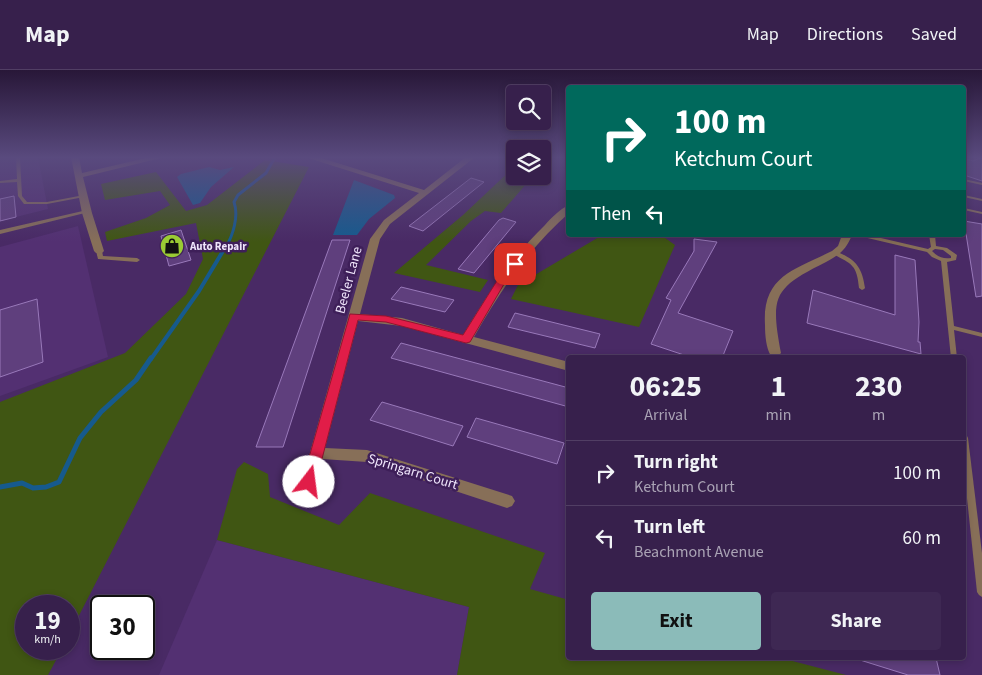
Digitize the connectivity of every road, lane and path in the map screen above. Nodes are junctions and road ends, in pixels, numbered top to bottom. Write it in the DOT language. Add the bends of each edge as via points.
graph roads {
  1 [pos="19,185"];
  2 [pos="81,185"];
  3 [pos="401,185"];
  4 [pos="436,185"];
  5 [pos="426,193"];
  6 [pos="84,196"];
  7 [pos="966,196"];
  8 [pos="982,200"];
  9 [pos="966,209"];
  10 [pos="87,211"];
  11 [pos="566,211"];
  12 [pos="982,213"];
  13 [pos="0,232"];
  14 [pos="846,237"];
  15 [pos="871,237"];
  16 [pos="932,237"];
  17 [pos="931,249"];
  18 [pos="100,251"];
  19 [pos="835,253"];
  20 [pos="137,260"];
  21 [pos="944,260"];
  22 [pos="862,288"];
  23 [pos="354,317"];
  24 [pos="951,327"];
  25 [pos="982,335"];
  26 [pos="466,340"];
  27 [pos="776,355"];
  28 [pos="954,355"];
  29 [pos="566,366"];
  30 [pos="317,453"];
  31 [pos="966,455"];
  32 [pos="309,482"];
  33 [pos="507,501"];
  34 [pos="973,516"];
  35 [pos="982,519"];
  36 [pos="982,592"];
  1 -- 6 [label="lane" via="20,196 26,203 47,204"];
  2 -- 6 [label="street"];
  3 -- 5 [label="street"];
  4 -- 5 [label="street, Beeler Lane"];
  5 -- 23 [label="street, Beeler Lane" via="387,222 375,239"];
  6 -- 10 [label="street"];
  7 -- 8 [label="lane"];
  9 -- 12 [label="lane"];
  10 -- 13 [label="lane"];
  10 -- 18 [label="street"];
  11 -- 26 [label="street" via="542,232 503,278"];
  14 -- 19 [label="street"];
  15 -- 17 [label="lane"];
  16 -- 17 [label="lane"];
  17 -- 21 [label="lane" via="936,257"];
  17 -- 21 [label="lane" via="945,249 954,255 954,259"];
  18 -- 20 [label="lane" via="100,258"];
  19 -- 22 [label="lane" via="855,263 860,270"];
  19 -- 27 [label="street" via="786,279 773,292 768,321"];
  21 -- 24 [label="lane"];
  23 -- 26 [label="street" via="386,319"];
  23 -- 30 [label="street, Beeler Lane"];
  24 -- 25 [label="lane"];
  24 -- 28 [label="lane"];
  26 -- 29 [label="street"];
  30 -- 32 [label="street, Beeler Lane"];
  30 -- 33 [label="street, Springarn Court" via="367,456"];
  31 -- 34 [label="lane"];
  34 -- 35 [label="lane"];
  34 -- 36 [label="lane"];
}
